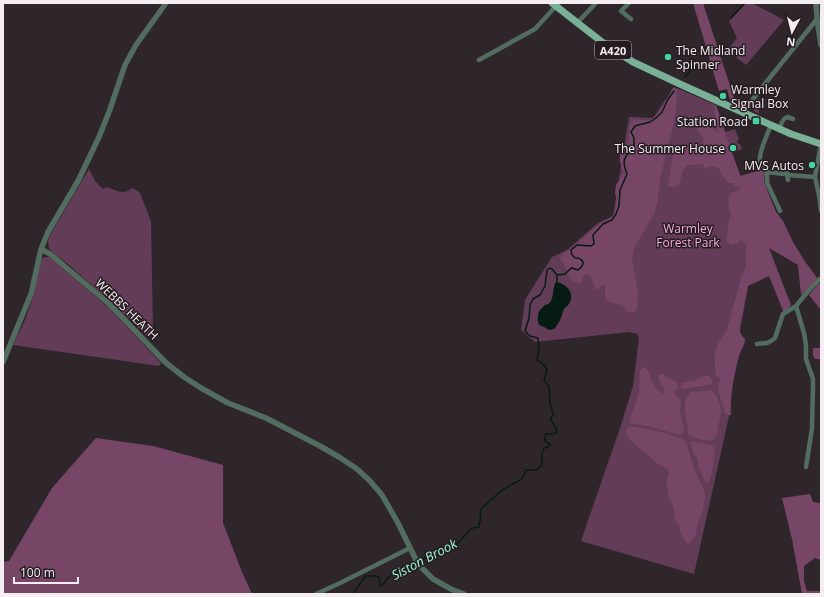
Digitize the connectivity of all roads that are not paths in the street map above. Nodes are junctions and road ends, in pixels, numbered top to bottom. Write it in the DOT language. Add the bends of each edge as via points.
graph roads {
  1 [pos="166,3"];
  2 [pos="596,3"];
  3 [pos="629,3"];
  4 [pos="816,3"];
  5 [pos="554,5"];
  6 [pos="631,19"];
  7 [pos="817,19"];
  8 [pos="577,23"];
  9 [pos="821,45"];
  10 [pos="479,60"];
  11 [pos="743,112"];
  12 [pos="793,119"];
  13 [pos="771,125"];
  14 [pos="780,129"];
  15 [pos="821,144"];
  16 [pos="786,169"];
  17 [pos="767,172"];
  18 [pos="787,176"];
  19 [pos="815,177"];
  20 [pos="780,211"];
  21 [pos="821,211"];
  22 [pos="41,249"];
  23 [pos="820,279"];
  24 [pos="795,307"];
  25 [pos="758,344"];
  26 [pos="3,362"];
  27 [pos="806,467"];
  28 [pos="410,548"];
  29 [pos="316,594"];
  30 [pos="464,594"];
  1 -- 22 [label="street" via="125,65 99,137"];
  2 -- 8 [label="street"];
  3 -- 6 [label="street" via="622,11"];
  4 -- 7 [label="street"];
  5 -- 8 [label="main road, A420"];
  5 -- 10 [label="street" via="535,29"];
  7 -- 9 [label="street"];
  7 -- 11 [label="street"];
  8 -- 11 [label="main road, A420" via="633,62"];
  11 -- 13 [label="main road, A420"];
  12 -- 14 [label="street" via="784,119"];
  13 -- 14 [label="main road, A420"];
  13 -- 17 [label="street" via="760,155 760,162"];
  14 -- 15 [label="main road, A420"];
  15 -- 19 [label="street"];
  16 -- 18 [label="street"];
  17 -- 18 [label="street"];
  17 -- 20 [label="street" via="768,187"];
  18 -- 19 [label="street"];
  19 -- 21 [label="street"];
  22 -- 26 [label="street" via="31,294"];
  22 -- 28 [label="street, WEBBS HEATH" via="108,303 164,362 184,377 228,403 266,418 320,446 356,469 382,495"];
  23 -- 24 [label="street"];
  24 -- 25 [label="street" via="783,314 775,338 767,343"];
  24 -- 27 [label="street" via="804,333 806,359 813,379 812,428"];
  28 -- 29 [label="street"];
  28 -- 30 [label="street, WEBBS HEATH" via="421,567 433,579"];
}
